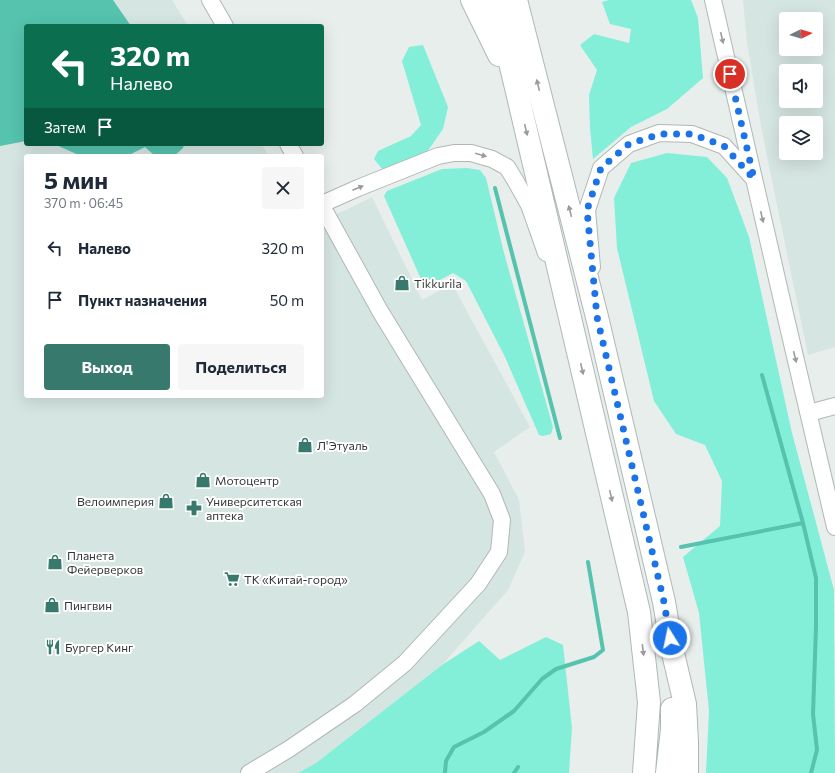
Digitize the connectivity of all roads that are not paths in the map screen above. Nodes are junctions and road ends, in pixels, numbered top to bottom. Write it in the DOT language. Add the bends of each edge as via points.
graph roads {
  1 [pos="210,0"];
  2 [pos="472,0"];
  3 [pos="495,0"];
  4 [pos="516,0"];
  5 [pos="713,0"];
  6 [pos="223,24"];
  7 [pos="517,92"];
  8 [pos="754,179"];
  9 [pos="324,204"];
  10 [pos="324,209"];
  11 [pos="597,317"];
  12 [pos="573,331"];
  13 [pos="835,406"];
  14 [pos="809,413"];
  15 [pos="835,527"];
  16 [pos="672,650"];
  17 [pos="249,773"];
  18 [pos="644,773"];
  19 [pos="667,773"];
  20 [pos="687,773"];
  1 -- 6 [label="street"];
  2 -- 7 [label="main road"];
  3 -- 7 [label="main road"];
  11 -- 4 [label="main road, one-way"];
  5 -- 8 [label="street, one-way"];
  7 -- 12 [label="main road, one-way"];
  8 -- 11 [label="street" via="724,146 692,134 660,134 629,144 601,168 587,210"];
  8 -- 14 [label="street, one-way"];
  9 -- 12 [label="street, one-way" via="438,156 471,153 492,159 507,167 529,205"];
  10 -- 17 [label="street" via="380,311 492,494 502,520 499,552 478,584 406,663 355,704"];
  11 -- 16 [label="main road" via="664,602"];
  12 -- 18 [label="main road, one-way" via="639,612 649,702"];
  13 -- 14 [label="street"];
  14 -- 15 [label="street"];
  16 -- 19 [label="main road" via="672,729"];
  16 -- 20 [label="main road" via="685,704"];
}
